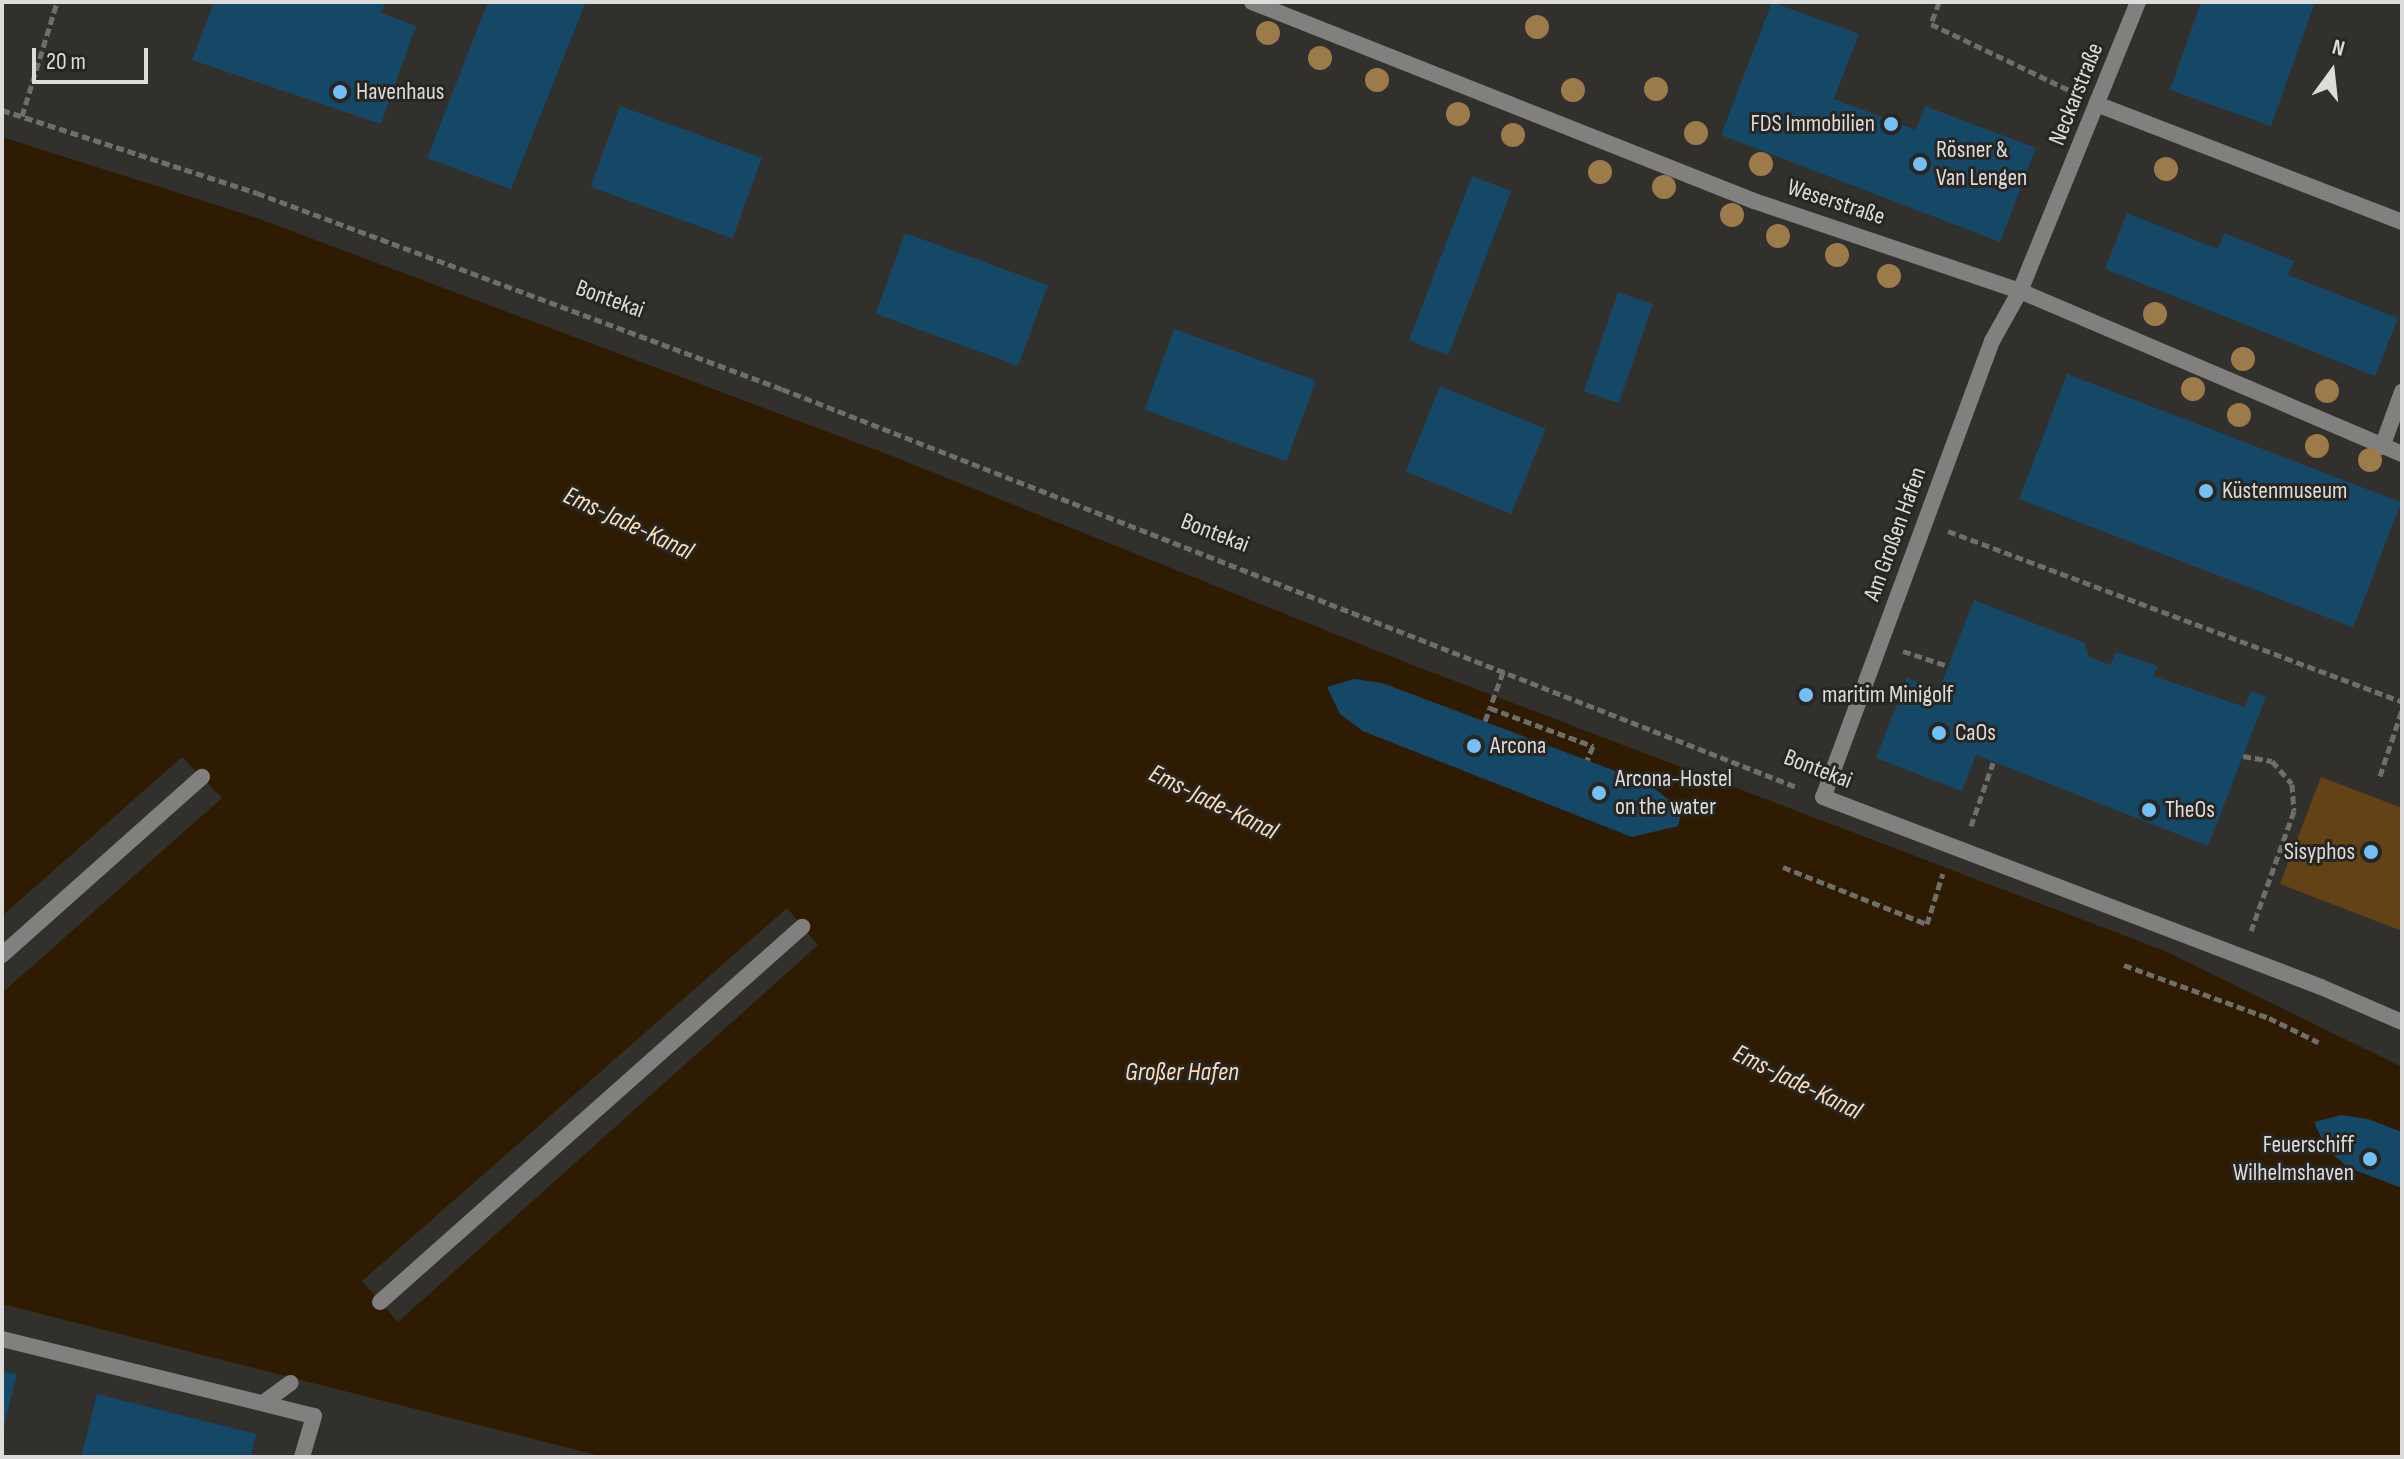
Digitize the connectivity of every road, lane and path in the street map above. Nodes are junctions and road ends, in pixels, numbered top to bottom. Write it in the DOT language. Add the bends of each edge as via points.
graph roads {
  1 [pos="57,2"];
  2 [pos="1252,2"];
  3 [pos="1939,2"];
  4 [pos="2138,2"];
  5 [pos="2099,105"];
  6 [pos="2,110"];
  7 [pos="22,116"];
  8 [pos="2402,222"];
  9 [pos="2020,291"];
  10 [pos="2402,392"];
  11 [pos="2382,447"];
  12 [pos="2402,454"];
  13 [pos="1924,522"];
  14 [pos="1879,643"];
  15 [pos="1948,666"];
  16 [pos="1503,672"];
  17 [pos="2402,702"];
  18 [pos="1490,708"];
  19 [pos="2402,710"];
  20 [pos="1485,721"];
  21 [pos="2243,756"];
  22 [pos="1587,760"];
  23 [pos="1993,763"];
  24 [pos="2380,776"];
  25 [pos="202,777"];
  26 [pos="1823,797"];
  27 [pos="1958,847"];
  28 [pos="1783,867"];
  29 [pos="802,927"];
  30 [pos="2,955"];
  31 [pos="2243,956"];
  32 [pos="2124,965"];
  33 [pos="2402,1022"];
  34 [pos="2318,1042"];
  35 [pos="380,1302"];
  36 [pos="2,1339"];
  37 [pos="291,1383"];
  38 [pos="263,1403"];
  39 [pos="302,1457"];
  1 -- 7 [label="path"];
  2 -- 9 [label="street, Weserstraße" via="1754,201"];
  3 -- 5 [label="path" via="1931,24"];
  4 -- 5 [label="street, Neckarstraße"];
  5 -- 8 [label="street"];
  5 -- 9 [label="street, Neckarstraße"];
  6 -- 7 [label="path, Bontekai"];
  7 -- 16 [label="path, Bontekai" via="257,193 768,383"];
  9 -- 11 [label="street, Weserstraße"];
  9 -- 13 [label="street, Am Großen Hafen" via="1992,341"];
  10 -- 11 [label="street"];
  11 -- 12 [label="street, Weserstraße"];
  13 -- 14 [label="street, Am Großen Hafen"];
  13 -- 17 [label="path"];
  14 -- 15 [label="path"];
  14 -- 26 [label="street, Am Großen Hafen"];
  16 -- 18 [label="path"];
  16 -- 26 [label="path, Bontekai"];
  18 -- 20 [label="path"];
  18 -- 22 [label="path" via="1593,746"];
  19 -- 24 [label="path"];
  21 -- 31 [label="path" via="2272,761 2292,784 2294,811"];
  23 -- 27 [label="path"];
  25 -- 30 [label="street"];
  26 -- 27 [label="street, Bontekai"];
  27 -- 28 [label="path" via="1927,924"];
  27 -- 31 [label="street, Bontekai"];
  29 -- 35 [label="street"];
  31 -- 33 [label="street, Bontekai"];
  32 -- 34 [label="path" via="2269,1018"];
  36 -- 38 [label="street"];
  37 -- 38 [label="street"];
  38 -- 39 [label="street" via="314,1416"];
}
